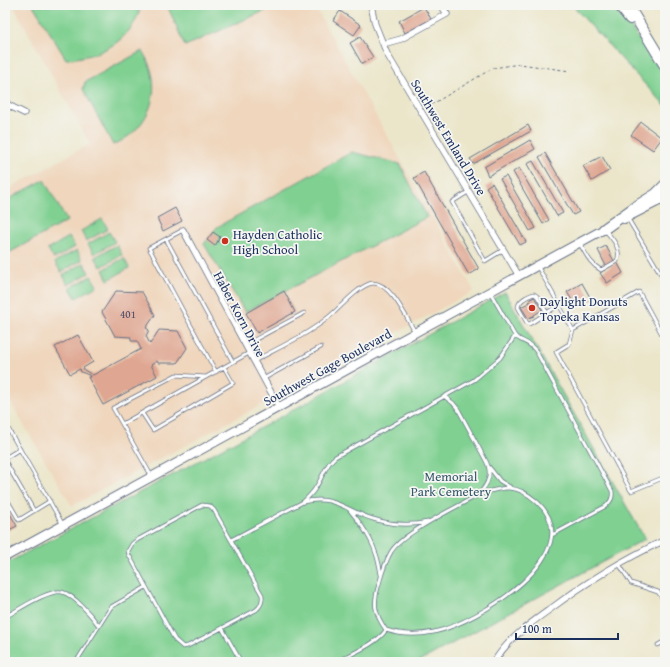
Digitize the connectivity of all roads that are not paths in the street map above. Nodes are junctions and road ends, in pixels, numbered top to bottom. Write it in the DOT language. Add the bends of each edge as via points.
graph roads {
  1 [pos="371,5"];
  2 [pos="442,5"];
  3 [pos="619,5"];
  4 [pos="628,5"];
  5 [pos="383,44"];
  6 [pos="654,48"];
  7 [pos="665,66"];
  8 [pos="5,99"];
  9 [pos="24,113"];
  10 [pos="665,185"];
  11 [pos="468,192"];
  12 [pos="663,200"];
  13 [pos="627,218"];
  14 [pos="604,229"];
  15 [pos="183,230"];
  16 [pos="166,239"];
  17 [pos="579,243"];
  18 [pos="503,250"];
  19 [pos="537,266"];
  20 [pos="518,276"];
  21 [pos="665,281"];
  22 [pos="490,292"];
  23 [pos="559,305"];
  24 [pos="547,313"];
  25 [pos="304,314"];
  26 [pos="573,330"];
  27 [pos="415,332"];
  28 [pos="515,336"];
  29 [pos="665,340"];
  30 [pos="244,345"];
  31 [pos="321,347"];
  32 [pos="249,354"];
  33 [pos="253,361"];
  34 [pos="233,362"];
  35 [pos="224,367"];
  36 [pos="216,372"];
  37 [pos="206,377"];
  38 [pos="263,379"];
  39 [pos="445,397"];
  40 [pos="279,407"];
  41 [pos="142,413"];
  42 [pos="5,423"];
  43 [pos="122,424"];
  44 [pos="20,449"];
  45 [pos="5,460"];
  46 [pos="488,465"];
  47 [pos="152,477"];
  48 [pos="665,478"];
  49 [pos="510,487"];
  50 [pos="478,495"];
  51 [pos="5,496"];
  52 [pos="50,501"];
  53 [pos="303,502"];
  54 [pos="348,508"];
  55 [pos="34,511"];
  56 [pos="432,521"];
  57 [pos="63,525"];
  58 [pos="552,535"];
  59 [pos="231,540"];
  60 [pos="665,540"];
  61 [pos="5,557"];
  62 [pos="619,564"];
  63 [pos="381,577"];
  64 [pos="146,587"];
  65 [pos="665,601"];
  66 [pos="5,616"];
  67 [pos="99,626"];
  68 [pos="222,628"];
  69 [pos="386,630"];
  70 [pos="665,641"];
  71 [pos="658,645"];
  72 [pos="76,662"];
  73 [pos="241,662"];
  74 [pos="336,662"];
  75 [pos="494,662"];
  1 -- 5 [label="street, Southwest Emland Drive"];
  2 -- 5 [label="street" via="447,14 401,38"];
  3 -- 6 [label="highway"];
  4 -- 6 [label="highway"];
  5 -- 11 [label="street, Southwest Emland Drive"];
  6 -- 7 [label="highway"];
  8 -- 9 [label="street" via="8,105"];
  10 -- 14 [label="highway" via="656,194"];
  11 -- 18 [label="street, Southwest Emland Drive"];
  11 -- 18 [label="lane" via="452,202 485,261"];
  12 -- 13 [label="main road, Southwest Gage Boulevard"];
  13 -- 14 [label="main road, Southwest Gage Boulevard"];
  13 -- 21 [label="lane"];
  14 -- 17 [label="main road, Southwest Gage Boulevard"];
  14 -- 17 [label="lane" via="619,250 617,262 601,270 589,260"];
  15 -- 16 [label="lane"];
  15 -- 30 [label="street, Haber Korn Drive"];
  16 -- 34 [label="lane"];
  16 -- 36 [label="lane" via="149,248"];
  17 -- 19 [label="main road, Southwest Gage Boulevard"];
  18 -- 20 [label="street, Southwest Emland Drive"];
  19 -- 20 [label="main road, Southwest Gage Boulevard"];
  19 -- 23 [label="lane"];
  20 -- 22 [label="main road, Southwest Gage Boulevard"];
  22 -- 27 [label="main road, Southwest Gage Boulevard"];
  22 -- 28 [label="lane"];
  23 -- 24 [label="lane"];
  23 -- 26 [label="lane"];
  24 -- 24 [label="lane" via="529,324 518,304 534,294"];
  25 -- 30 [label="lane"];
  26 -- 29 [label="lane" via="639,292"];
  26 -- 48 [label="lane" via="569,344 556,352 632,491"];
  27 -- 33 [label="lane" via="398,302 384,286 373,283 363,287 311,329"];
  27 -- 40 [label="main road, Southwest Gage Boulevard"];
  28 -- 39 [label="lane" via="500,358 487,370"];
  28 -- 58 [label="lane" via="527,341 536,351 612,491 613,497 606,506"];
  30 -- 32 [label="street, Haber Korn Drive"];
  31 -- 38 [label="lane"];
  32 -- 33 [label="street, Haber Korn Drive"];
  32 -- 34 [label="lane"];
  33 -- 38 [label="street, Haber Korn Drive"];
  34 -- 35 [label="lane"];
  35 -- 36 [label="lane"];
  35 -- 41 [label="lane" via="233,383 153,430"];
  36 -- 37 [label="lane"];
  37 -- 41 [label="lane"];
  37 -- 43 [label="lane" via="176,375 114,408"];
  38 -- 40 [label="street, Haber Korn Drive"];
  39 -- 46 [label="lane" via="458,409"];
  39 -- 53 [label="lane" via="335,457 326,467 316,488"];
  40 -- 47 [label="main road, Southwest Gage Boulevard"];
  41 -- 43 [label="lane"];
  42 -- 44 [label="lane"];
  43 -- 47 [label="lane"];
  44 -- 45 [label="lane"];
  44 -- 52 [label="lane"];
  45 -- 55 [label="lane"];
  46 -- 49 [label="lane" via="500,481"];
  46 -- 50 [label="lane" via="489,481"];
  47 -- 57 [label="main road, Southwest Gage Boulevard"];
  49 -- 50 [label="lane"];
  49 -- 58 [label="lane" via="520,490 543,507 552,526"];
  50 -- 56 [label="lane"];
  51 -- 55 [label="lane" via="19,520"];
  52 -- 55 [label="lane"];
  52 -- 57 [label="lane"];
  53 -- 54 [label="lane" via="324,499"];
  53 -- 59 [label="lane"];
  54 -- 56 [label="lane" via="372,519 400,525"];
  54 -- 63 [label="lane" via="369,535 379,562"];
  56 -- 63 [label="lane" via="399,542 391,551"];
  57 -- 61 [label="main road, Southwest Gage Boulevard"];
  58 -- 69 [label="lane" via="547,553 525,581 495,605 433,632 402,634"];
  59 -- 64 [label="lane" via="214,510 206,505 150,533 132,544 128,551"];
  59 -- 68 [label="lane" via="263,601 256,610"];
  60 -- 62 [label="street"];
  62 -- 65 [label="lane" via="631,583 658,592"];
  62 -- 75 [label="street" via="525,627 508,643"];
  63 -- 69 [label="lane" via="375,604 376,613"];
  64 -- 67 [label="lane" via="111,607"];
  64 -- 68 [label="lane" via="175,640 183,647"];
  66 -- 67 [label="lane" via="49,593 63,592 88,612"];
  67 -- 72 [label="lane"];
  68 -- 73 [label="lane"];
  69 -- 74 [label="lane" via="376,640"];
  70 -- 71 [label="lane"];
}
